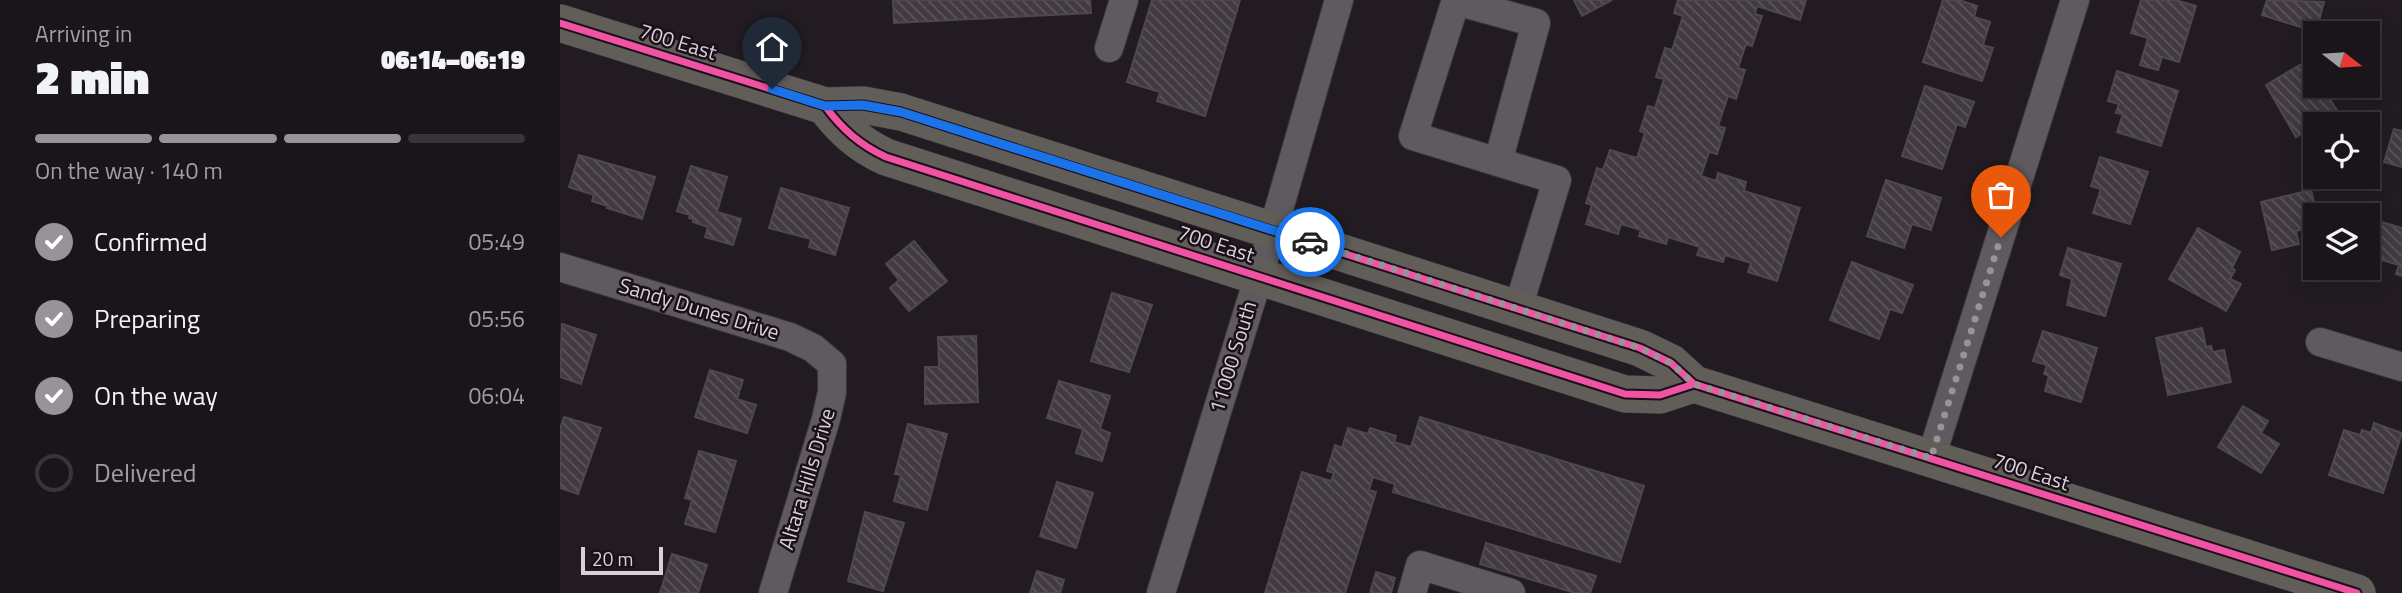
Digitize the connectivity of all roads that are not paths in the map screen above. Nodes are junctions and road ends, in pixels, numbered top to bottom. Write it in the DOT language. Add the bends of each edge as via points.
graph roads {
  1 [pos="1124,0"];
  2 [pos="1339,0"];
  3 [pos="2075,0"];
  4 [pos="1456,1"];
  5 [pos="560,23"];
  6 [pos="1109,48"];
  7 [pos="825,106"];
  8 [pos="1498,162"];
  9 [pos="1273,230"];
  10 [pos="560,267"];
  11 [pos="1258,276"];
  12 [pos="1518,308"];
  13 [pos="2320,342"];
  14 [pos="832,364"];
  15 [pos="2402,368"];
  16 [pos="1694,384"];
  17 [pos="1931,458"];
  18 [pos="2286,582"];
  19 [pos="773,593"];
  20 [pos="1161,593"];
  21 [pos="1412,593"];
  22 [pos="1511,593"];
  23 [pos="2357,593"];
  1 -- 6 [label="street"];
  2 -- 9 [label="street, 11000 South"];
  3 -- 17 [label="street"];
  4 -- 8 [label="street" via="1536,23"];
  4 -- 8 [label="street" via="1413,136"];
  5 -- 7 [label="main road, 700 East"];
  7 -- 9 [label="main road, 700 East" via="863,105 901,112"];
  7 -- 11 [label="main road, 700 East" via="854,139 886,158"];
  8 -- 12 [label="street" via="1557,180"];
  9 -- 11 [label="street, 11000 South"];
  9 -- 12 [label="main road, 700 East"];
  10 -- 14 [label="street, Sandy Dunes Drive" via="790,337"];
  11 -- 16 [label="main road, 700 East" via="1625,394 1660,395"];
  11 -- 20 [label="street, 11000 South"];
  12 -- 16 [label="main road, 700 East" via="1656,354"];
  13 -- 15 [label="street"];
  14 -- 19 [label="street, Altara Hills Drive" via="826,419"];
  16 -- 17 [label="main road, 700 East"];
  17 -- 18 [label="main road, 700 East"];
  18 -- 23 [label="main road, 700 East"];
  21 -- 22 [label="street" via="1420,565"];
}
